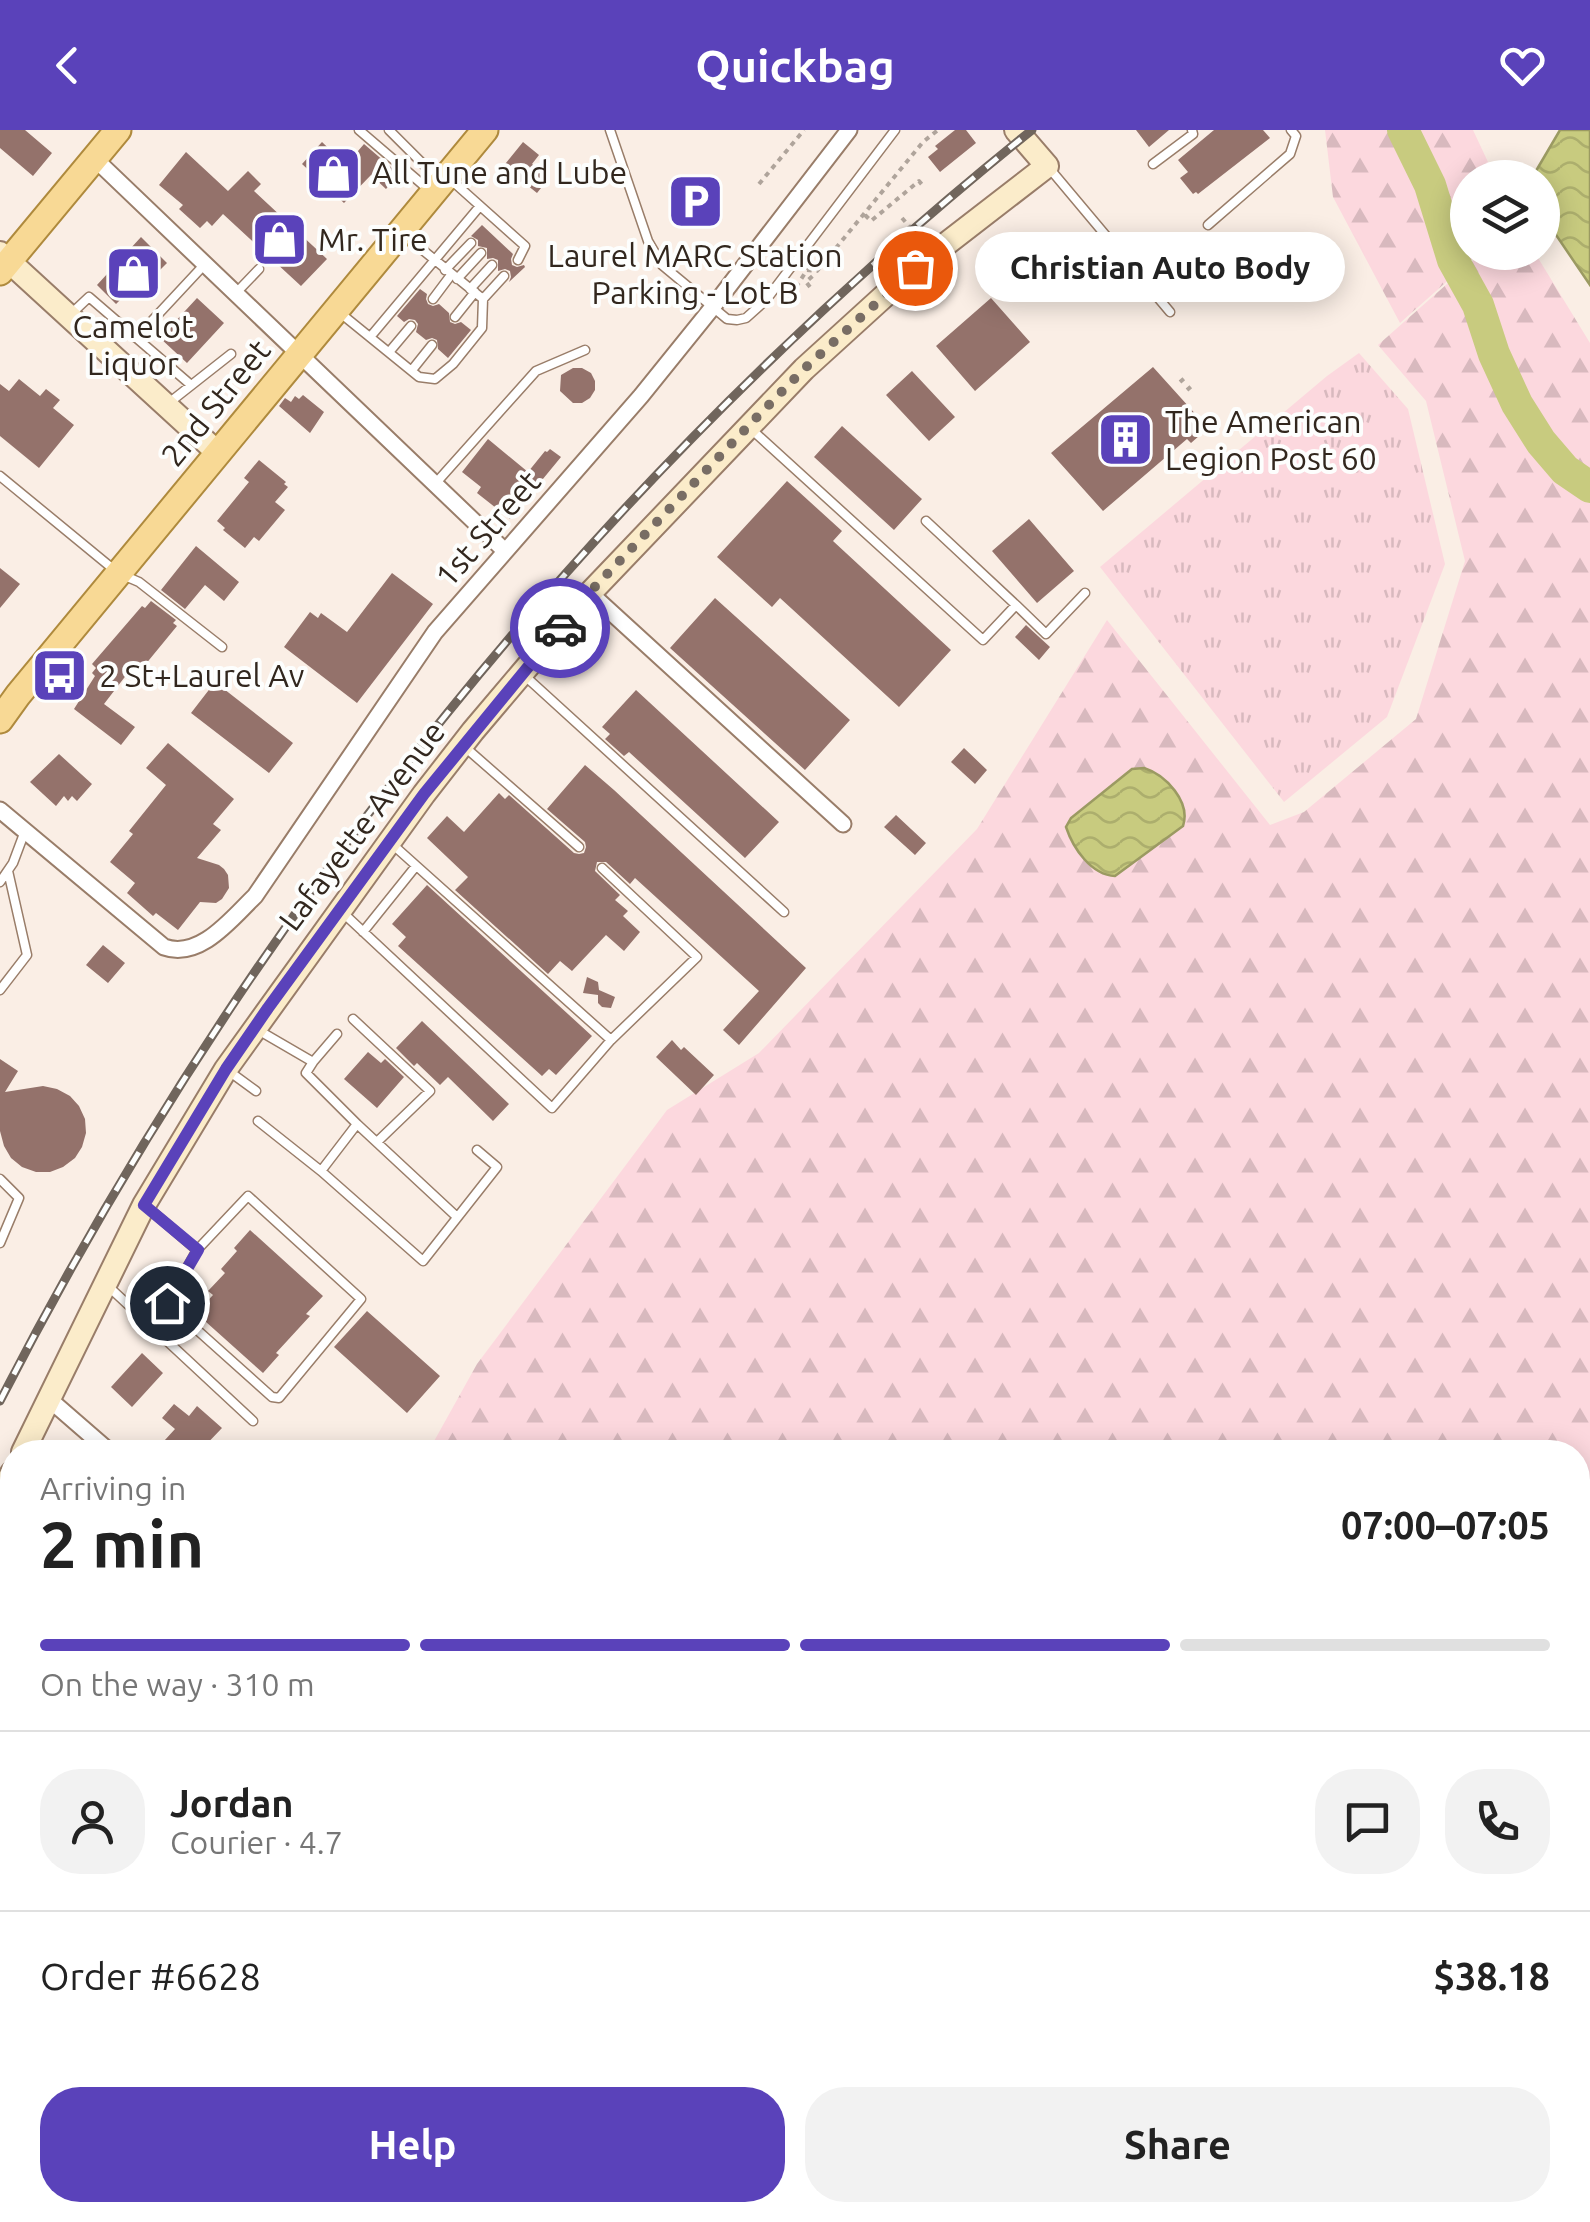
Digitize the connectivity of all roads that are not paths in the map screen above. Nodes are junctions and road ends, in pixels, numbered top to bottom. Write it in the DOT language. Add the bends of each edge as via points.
graph roads {
  1 [pos="118,130"];
  2 [pos="359,130"];
  3 [pos="389,130"];
  4 [pos="485,130"];
  5 [pos="849,130"];
  6 [pos="894,130"];
  7 [pos="1016,130"];
  8 [pos="1192,130"];
  9 [pos="1291,130"];
  10 [pos="610,132"];
  11 [pos="94,158"];
  12 [pos="1153,164"];
  13 [pos="1047,166"];
  14 [pos="440,184"];
  15 [pos="480,206"];
  16 [pos="494,218"];
  17 [pos="1208,224"];
  18 [pos="504,227"];
  19 [pos="485,228"];
  20 [pos="400,232"];
  21 [pos="496,238"];
  22 [pos="515,238"];
  23 [pos="471,243"];
  24 [pos="506,248"];
  25 [pos="481,254"];
  26 [pos="434,260"];
  27 [pos="518,260"];
  28 [pos="3,262"];
  29 [pos="204,264"];
  30 [pos="492,264"];
  31 [pos="259,269"];
  32 [pos="451,275"];
  33 [pos="504,276"];
  34 [pos="235,294"];
  35 [pos="476,294"];
  36 [pos="433,299"];
  37 [pos="712,308"];
  38 [pos="336,309"];
  39 [pos="1170,312"];
  40 [pos="70,315"];
  41 [pos="456,318"];
  42 [pos="410,326"];
  43 [pos="371,336"];
  44 [pos="136,338"];
  45 [pos="432,344"];
  46 [pos="585,350"];
  47 [pos="390,352"];
  48 [pos="231,354"];
  49 [pos="298,354"];
  50 [pos="412,370"];
  51 [pos="192,385"];
  52 [pos="166,405"];
  53 [pos="748,426"];
  54 [pos="217,452"];
  55 [pos="0,476"];
  56 [pos="435,484"];
  57 [pos="926,521"];
  58 [pos="505,550"];
  59 [pos="118,573"];
  60 [pos="590,592"];
  61 [pos="1085,593"];
  62 [pos="1016,605"];
  63 [pos="222,647"];
  64 [pos="522,672"];
  65 [pos="0,720"];
  66 [pos="462,745"];
  67 [pos="0,810"];
  68 [pos="843,824"];
  69 [pos="25,831"];
  70 [pos="389,842"];
  71 [pos="580,847"];
  72 [pos="416,866"];
  73 [pos="602,868"];
  74 [pos="8,872"];
  75 [pos="0,882"];
  76 [pos="340,910"];
  77 [pos="784,912"];
  78 [pos="363,932"];
  79 [pos="0,990"];
  80 [pos="353,1019"];
  81 [pos="254,1028"];
  82 [pos="337,1034"];
  83 [pos="610,1040"];
  84 [pos="314,1062"];
  85 [pos="226,1069"];
  86 [pos="256,1092"];
  87 [pos="258,1122"];
  88 [pos="357,1124"];
  89 [pos="377,1142"];
  90 [pos="477,1150"];
  91 [pos="321,1170"];
  92 [pos="0,1180"];
  93 [pos="144,1205"];
  94 [pos="457,1217"];
  95 [pos="0,1243"];
  96 [pos="198,1250"];
  97 [pos="106,1284"];
  98 [pos="49,1399"];
  99 [pos="253,1421"];
  100 [pos="28,1440"];
  101 [pos="96,1440"];
  1 -- 11 [label="main road"];
  2 -- 14 [label="lane"];
  3 -- 14 [label="lane"];
  4 -- 14 [label="main road, 2nd Street"];
  5 -- 37 [label="street, 1st Street"];
  6 -- 37 [label="lane" via="756,310 736,320"];
  7 -- 13 [label="street"];
  8 -- 12 [label="lane"];
  9 -- 17 [label="lane" via="1296,136 1290,154"];
  10 -- 37 [label="lane" via="648,241 662,264"];
  11 -- 28 [label="main road"];
  11 -- 29 [label="street"];
  13 -- 39 [label="lane"];
  13 -- 53 [label="street, Lafayette Avenue" via="915,268"];
  14 -- 15 [label="lane"];
  14 -- 20 [label="main road, 2nd Street"];
  15 -- 16 [label="lane"];
  15 -- 26 [label="lane"];
  16 -- 18 [label="lane"];
  16 -- 19 [label="lane"];
  18 -- 21 [label="lane"];
  18 -- 22 [label="lane"];
  20 -- 26 [label="lane"];
  20 -- 38 [label="main road, 2nd Street"];
  22 -- 24 [label="lane"];
  22 -- 27 [label="lane" via="525,246"];
  23 -- 32 [label="lane"];
  25 -- 32 [label="lane"];
  26 -- 32 [label="lane"];
  26 -- 43 [label="lane"];
  28 -- 40 [label="street"];
  29 -- 34 [label="street"];
  29 -- 44 [label="lane"];
  30 -- 35 [label="lane"];
  31 -- 34 [label="lane"];
  32 -- 35 [label="lane"];
  32 -- 36 [label="lane"];
  33 -- 35 [label="lane"];
  34 -- 49 [label="street"];
  35 -- 41 [label="lane"];
  35 -- 50 [label="lane" via="482,328 453,364 435,380"];
  37 -- 58 [label="street, 1st Street"];
  38 -- 43 [label="lane"];
  38 -- 49 [label="main road, 2nd Street"];
  40 -- 44 [label="lane" via="89,297"];
  40 -- 52 [label="street"];
  42 -- 47 [label="lane"];
  43 -- 47 [label="lane"];
  44 -- 51 [label="lane"];
  45 -- 50 [label="lane"];
  46 -- 56 [label="lane" via="536,371"];
  47 -- 50 [label="lane"];
  48 -- 51 [label="lane"];
  49 -- 54 [label="main road, 2nd Street"];
  49 -- 56 [label="street"];
  51 -- 52 [label="lane"];
  52 -- 54 [label="street"];
  53 -- 60 [label="street, Lafayette Avenue"];
  53 -- 62 [label="lane" via="983,640"];
  54 -- 59 [label="main road, 2nd Street"];
  55 -- 59 [label="lane"];
  56 -- 58 [label="street"];
  57 -- 62 [label="lane"];
  58 -- 69 [label="street, 1st Street" via="435,632 256,896 198,945 173,951 158,943"];
  59 -- 63 [label="lane"];
  59 -- 65 [label="main road, 2nd Street"];
  60 -- 64 [label="street, Lafayette Avenue"];
  60 -- 68 [label="street"];
  61 -- 62 [label="lane" via="1046,634"];
  64 -- 66 [label="street, Lafayette Avenue"];
  64 -- 77 [label="lane"];
  66 -- 70 [label="street, Lafayette Avenue"];
  66 -- 71 [label="lane"];
  67 -- 69 [label="street"];
  69 -- 74 [label="lane"];
  70 -- 72 [label="lane"];
  70 -- 76 [label="street, Lafayette Avenue"];
  72 -- 78 [label="lane"];
  72 -- 83 [label="lane"];
  73 -- 83 [label="lane" via="697,958"];
  74 -- 75 [label="lane"];
  74 -- 79 [label="lane" via="26,955"];
  76 -- 78 [label="lane"];
  76 -- 81 [label="street, Lafayette Avenue"];
  78 -- 83 [label="lane" via="552,1108"];
  80 -- 89 [label="lane" via="430,1092"];
  81 -- 84 [label="lane"];
  81 -- 85 [label="street, Lafayette Avenue"];
  82 -- 84 [label="lane"];
  84 -- 88 [label="lane" via="306,1073"];
  85 -- 86 [label="lane"];
  85 -- 93 [label="street, Lafayette Avenue"];
  87 -- 91 [label="lane"];
  88 -- 89 [label="lane"];
  88 -- 91 [label="lane"];
  89 -- 94 [label="lane"];
  90 -- 94 [label="lane" via="497,1167"];
  91 -- 94 [label="lane" via="423,1261"];
  92 -- 95 [label="lane" via="19,1198"];
  93 -- 96 [label="lane"];
  93 -- 97 [label="street, Lafayette Avenue"];
  96 -- 96 [label="lane" via="248,1196 360,1299 279,1398 272,1396 167,1303"];
  97 -- 98 [label="street, Lafayette Avenue"];
  97 -- 99 [label="lane"];
  98 -- 100 [label="street, Lafayette Avenue"];
  98 -- 101 [label="street"];
}
